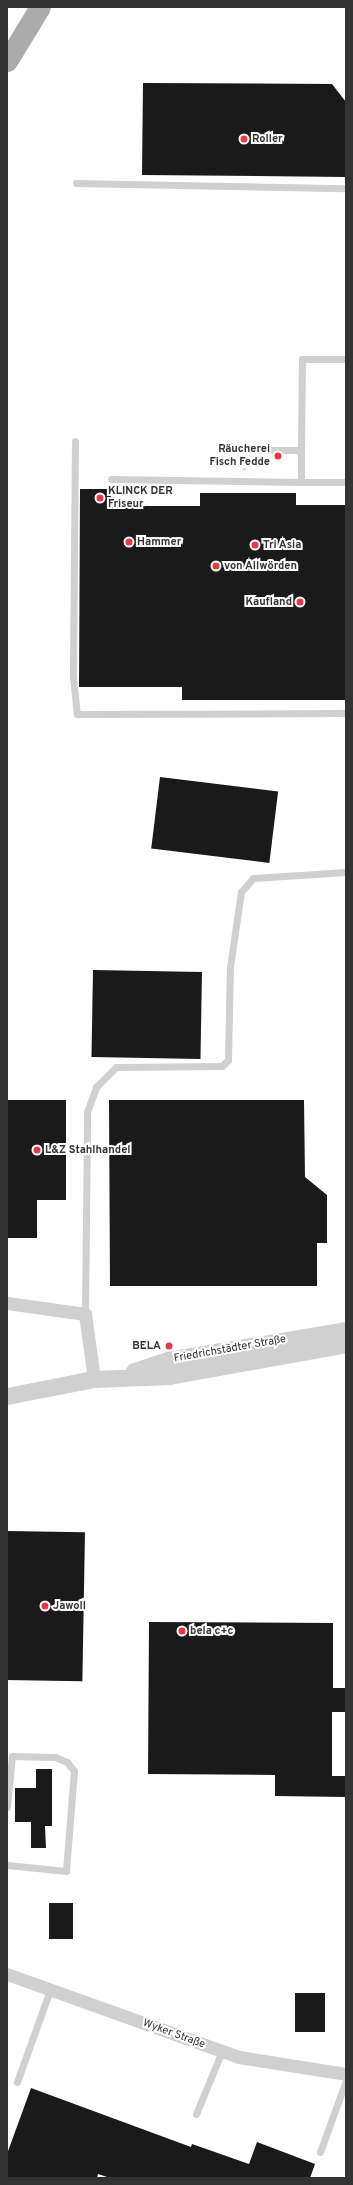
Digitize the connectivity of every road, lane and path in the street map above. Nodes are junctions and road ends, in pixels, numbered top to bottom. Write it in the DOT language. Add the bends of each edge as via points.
graph roads {
  1 [pos="40,7"];
  2 [pos="7,61"];
  3 [pos="76,183"];
  4 [pos="346,188"];
  5 [pos="346,359"];
  6 [pos="75,441"];
  7 [pos="263,450"];
  8 [pos="301,450"];
  9 [pos="111,479"];
  10 [pos="244,481"];
  11 [pos="301,482"];
  12 [pos="346,482"];
  13 [pos="346,713"];
  14 [pos="346,872"];
  15 [pos="7,1303"];
  16 [pos="85,1314"];
  17 [pos="346,1330"];
  18 [pos="346,1344"];
  19 [pos="116,1377"];
  20 [pos="94,1379"];
  21 [pos="7,1396"];
  22 [pos="7,1807"];
  23 [pos="7,1865"];
  24 [pos="7,1974"];
  25 [pos="50,1990"];
  26 [pos="222,2051"];
  27 [pos="346,2074"];
  28 [pos="346,2080"];
  29 [pos="17,2082"];
  30 [pos="196,2114"];
  31 [pos="320,2152"];
  1 -- 2 [label="main road"];
  3 -- 4 [label="lane"];
  5 -- 8 [label="lane" via="302,359"];
  6 -- 13 [label="lane" via="72,677 77,714"];
  7 -- 8 [label="lane"];
  7 -- 10 [label="path" via="243,451"];
  8 -- 11 [label="lane"];
  9 -- 10 [label="lane"];
  10 -- 11 [label="lane"];
  11 -- 12 [label="lane"];
  14 -- 16 [label="lane" via="253,878 241,892 230,967 228,1060 222,1066 116,1068 96,1088 87,1112"];
  15 -- 16 [label="street"];
  16 -- 20 [label="street"];
  17 -- 19 [label="street, Friedrichstädter Straße" via="168,1360"];
  18 -- 19 [label="street, Friedrichstädter Straße" via="169,1376"];
  19 -- 20 [label="street, Friedrichstädter Straße"];
  20 -- 21 [label="street, Friedrichstädter Straße"];
  22 -- 23 [label="lane" via="12,1756 55,1757 67,1762 74,1771 66,1871"];
  24 -- 25 [label="street, Wyker Straße"];
  25 -- 26 [label="street, Wyker Straße"];
  25 -- 29 [label="lane"];
  26 -- 27 [label="street, Wyker Straße" via="238,2057"];
  26 -- 30 [label="lane"];
  28 -- 31 [label="lane"];
}
